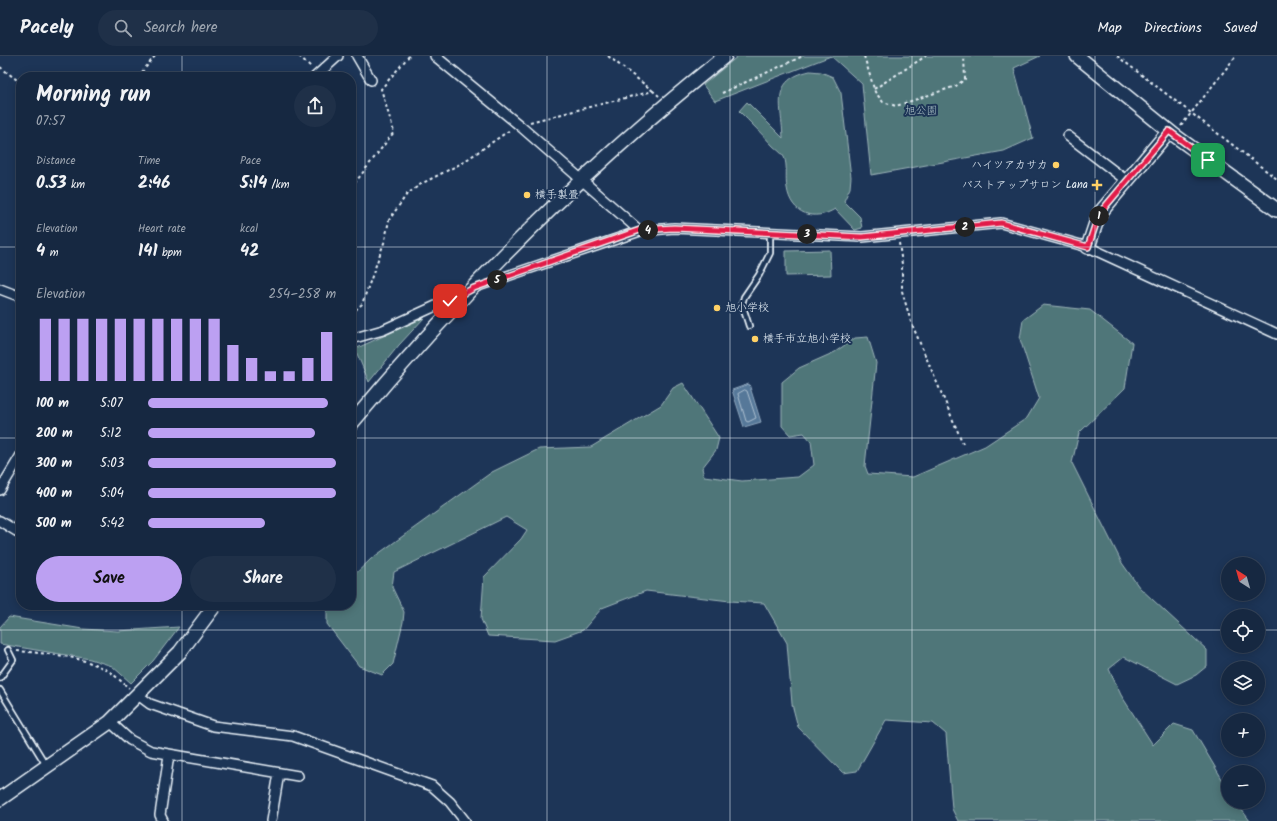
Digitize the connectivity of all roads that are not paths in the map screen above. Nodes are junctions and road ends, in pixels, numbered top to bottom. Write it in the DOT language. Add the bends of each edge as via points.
graph roads {
  1 [pos="338,56"];
  2 [pos="357,56"];
  3 [pos="435,56"];
  4 [pos="726,56"];
  5 [pos="1077,56"];
  6 [pos="319,72"];
  7 [pos="371,80"];
  8 [pos="1171,133"];
  9 [pos="1068,136"];
  10 [pos="583,180"];
  11 [pos="1127,181"];
  12 [pos="1277,210"];
  13 [pos="640,230"];
  14 [pos="770,232"];
  15 [pos="1088,247"];
  16 [pos="474,288"];
  17 [pos="0,289"];
  18 [pos="16,295"];
  19 [pos="749,326"];
  20 [pos="1277,334"];
  21 [pos="356,338"];
  22 [pos="356,418"];
  23 [pos="16,463"];
  24 [pos="0,490"];
  25 [pos="0,521"];
  26 [pos="16,531"];
  27 [pos="211,610"];
  28 [pos="8,650"];
  29 [pos="0,678"];
  30 [pos="0,690"];
  31 [pos="138,695"];
  32 [pos="110,722"];
  33 [pos="169,755"];
  34 [pos="47,766"];
  35 [pos="279,773"];
  36 [pos="298,776"];
  37 [pos="0,799"];
  38 [pos="163,821"];
  39 [pos="272,821"];
  40 [pos="465,821"];
  1 -- 6 [label="street"];
  2 -- 7 [label="street"];
  3 -- 10 [label="street"];
  4 -- 10 [label="street" via="666,104"];
  5 -- 8 [label="street"];
  8 -- 11 [label="street"];
  8 -- 12 [label="street"];
  9 -- 11 [label="street"];
  10 -- 13 [label="street"];
  10 -- 16 [label="street"];
  11 -- 15 [label="street" via="1099,214"];
  13 -- 14 [label="street" via="674,228"];
  13 -- 16 [label="street"];
  14 -- 15 [label="street" via="862,237 1001,223"];
  14 -- 19 [label="lane" via="770,253 742,304"];
  15 -- 20 [label="street"];
  16 -- 21 [label="street" via="383,330"];
  16 -- 22 [label="street"];
  17 -- 18 [label="street"];
  23 -- 24 [label="street"];
  25 -- 26 [label="street"];
  27 -- 31 [label="street" via="180,652"];
  28 -- 29 [label="lane" via="14,660"];
  30 -- 34 [label="lane"];
  31 -- 32 [label="street"];
  31 -- 40 [label="street" via="150,704 213,726 293,736 432,786 450,802"];
  32 -- 33 [label="street" via="130,740 151,751"];
  32 -- 34 [label="street"];
  33 -- 35 [label="street"];
  33 -- 38 [label="street" via="160,815"];
  34 -- 37 [label="street"];
  35 -- 36 [label="street"];
  35 -- 39 [label="street"];
}
